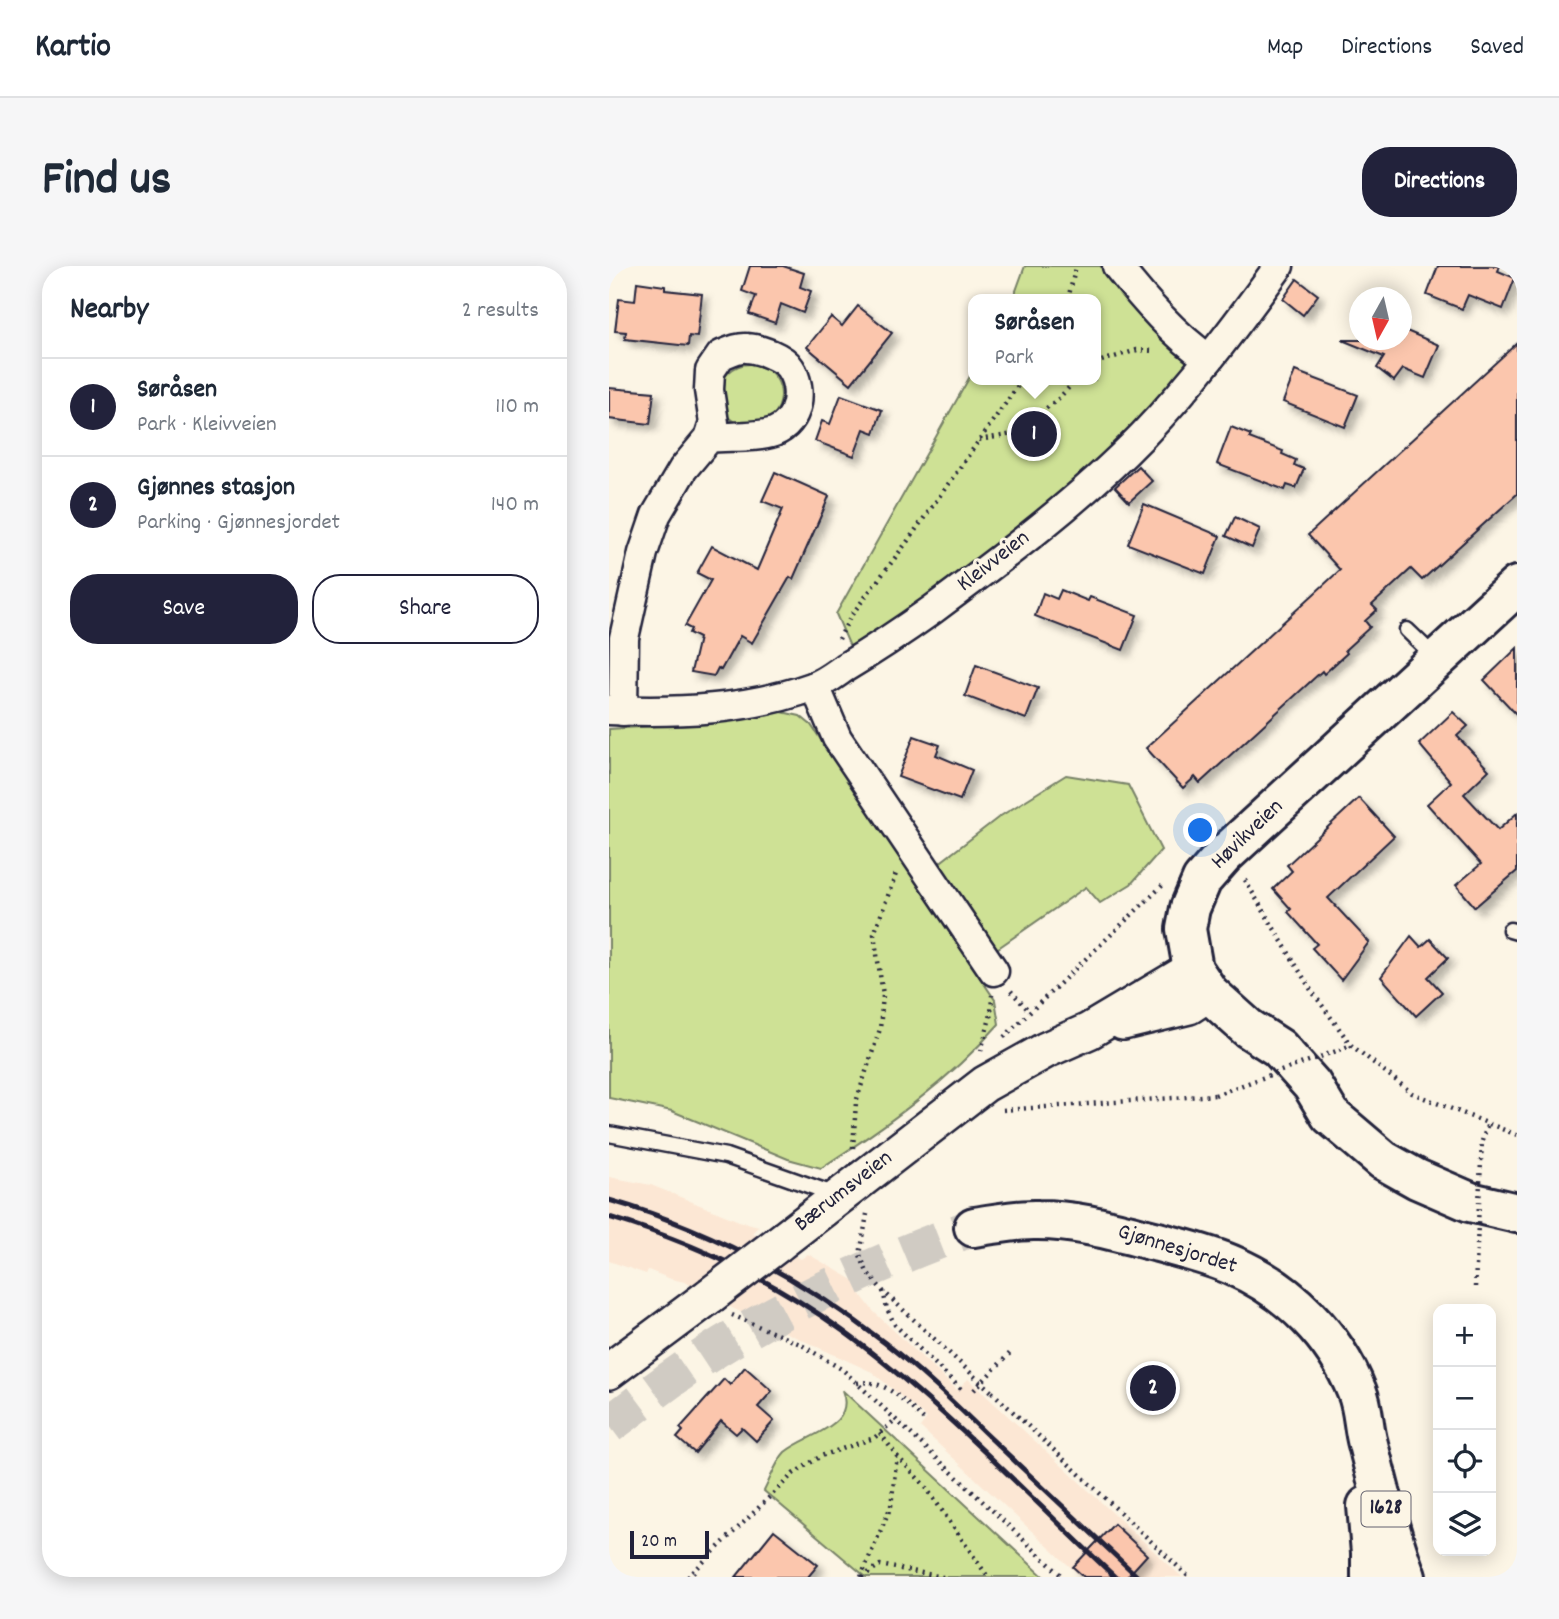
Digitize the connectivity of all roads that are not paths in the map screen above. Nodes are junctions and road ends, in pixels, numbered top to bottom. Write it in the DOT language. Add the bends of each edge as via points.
graph roads {
  1 [pos="1117,266"];
  2 [pos="1279,266"];
  3 [pos="1204,356"];
  4 [pos="709,438"];
  5 [pos="1517,586"];
  6 [pos="1407,630"];
  7 [pos="1437,659"];
  8 [pos="815,686"];
  9 [pos="616,711"];
  10 [pos="1001,979"];
  11 [pos="1201,981"];
  12 [pos="609,1133"];
  13 [pos="854,1201"];
  14 [pos="1517,1213"];
  15 [pos="974,1227"];
  16 [pos="609,1371"];
  17 [pos="1367,1441"];
  18 [pos="1371,1577"];
  19 [pos="1406,1577"];
  1 -- 3 [label="street" via="1138,293"];
  2 -- 3 [label="street, Kleivveien"];
  3 -- 8 [label="street, Kleivveien" via="1143,435 1064,508 912,624"];
  4 -- 9 [label="street, Kleivveien" via="656,514 624,638"];
  5 -- 7 [label="main road, Høvikveien"];
  6 -- 7 [label="lane"];
  7 -- 11 [label="main road, Høvikveien" via="1202,880 1186,929"];
  8 -- 9 [label="street, Kleivveien" via="724,708"];
  8 -- 10 [label="street" via="837,738"];
  11 -- 13 [label="street, Bærumsveien" via="1189,1006 1089,1031 985,1084"];
  11 -- 14 [label="main road" via="1240,1021 1279,1048 1312,1085 1330,1115 1383,1160 1459,1198"];
  12 -- 13 [label="lane" via="726,1156"];
  13 -- 16 [label="street, Bærumsveien, bridge" via="778,1244 721,1305"];
  15 -- 17 [label="main road, Gjønnesjordet" via="1024,1220 1072,1222 1201,1254 1255,1276 1302,1311 1324,1335 1358,1393"];
  17 -- 18 [label="main road, Gjønnesjordet / 1628" via="1364,1480"];
  17 -- 19 [label="main road, Gjønnesjordet / 1628"];
}
